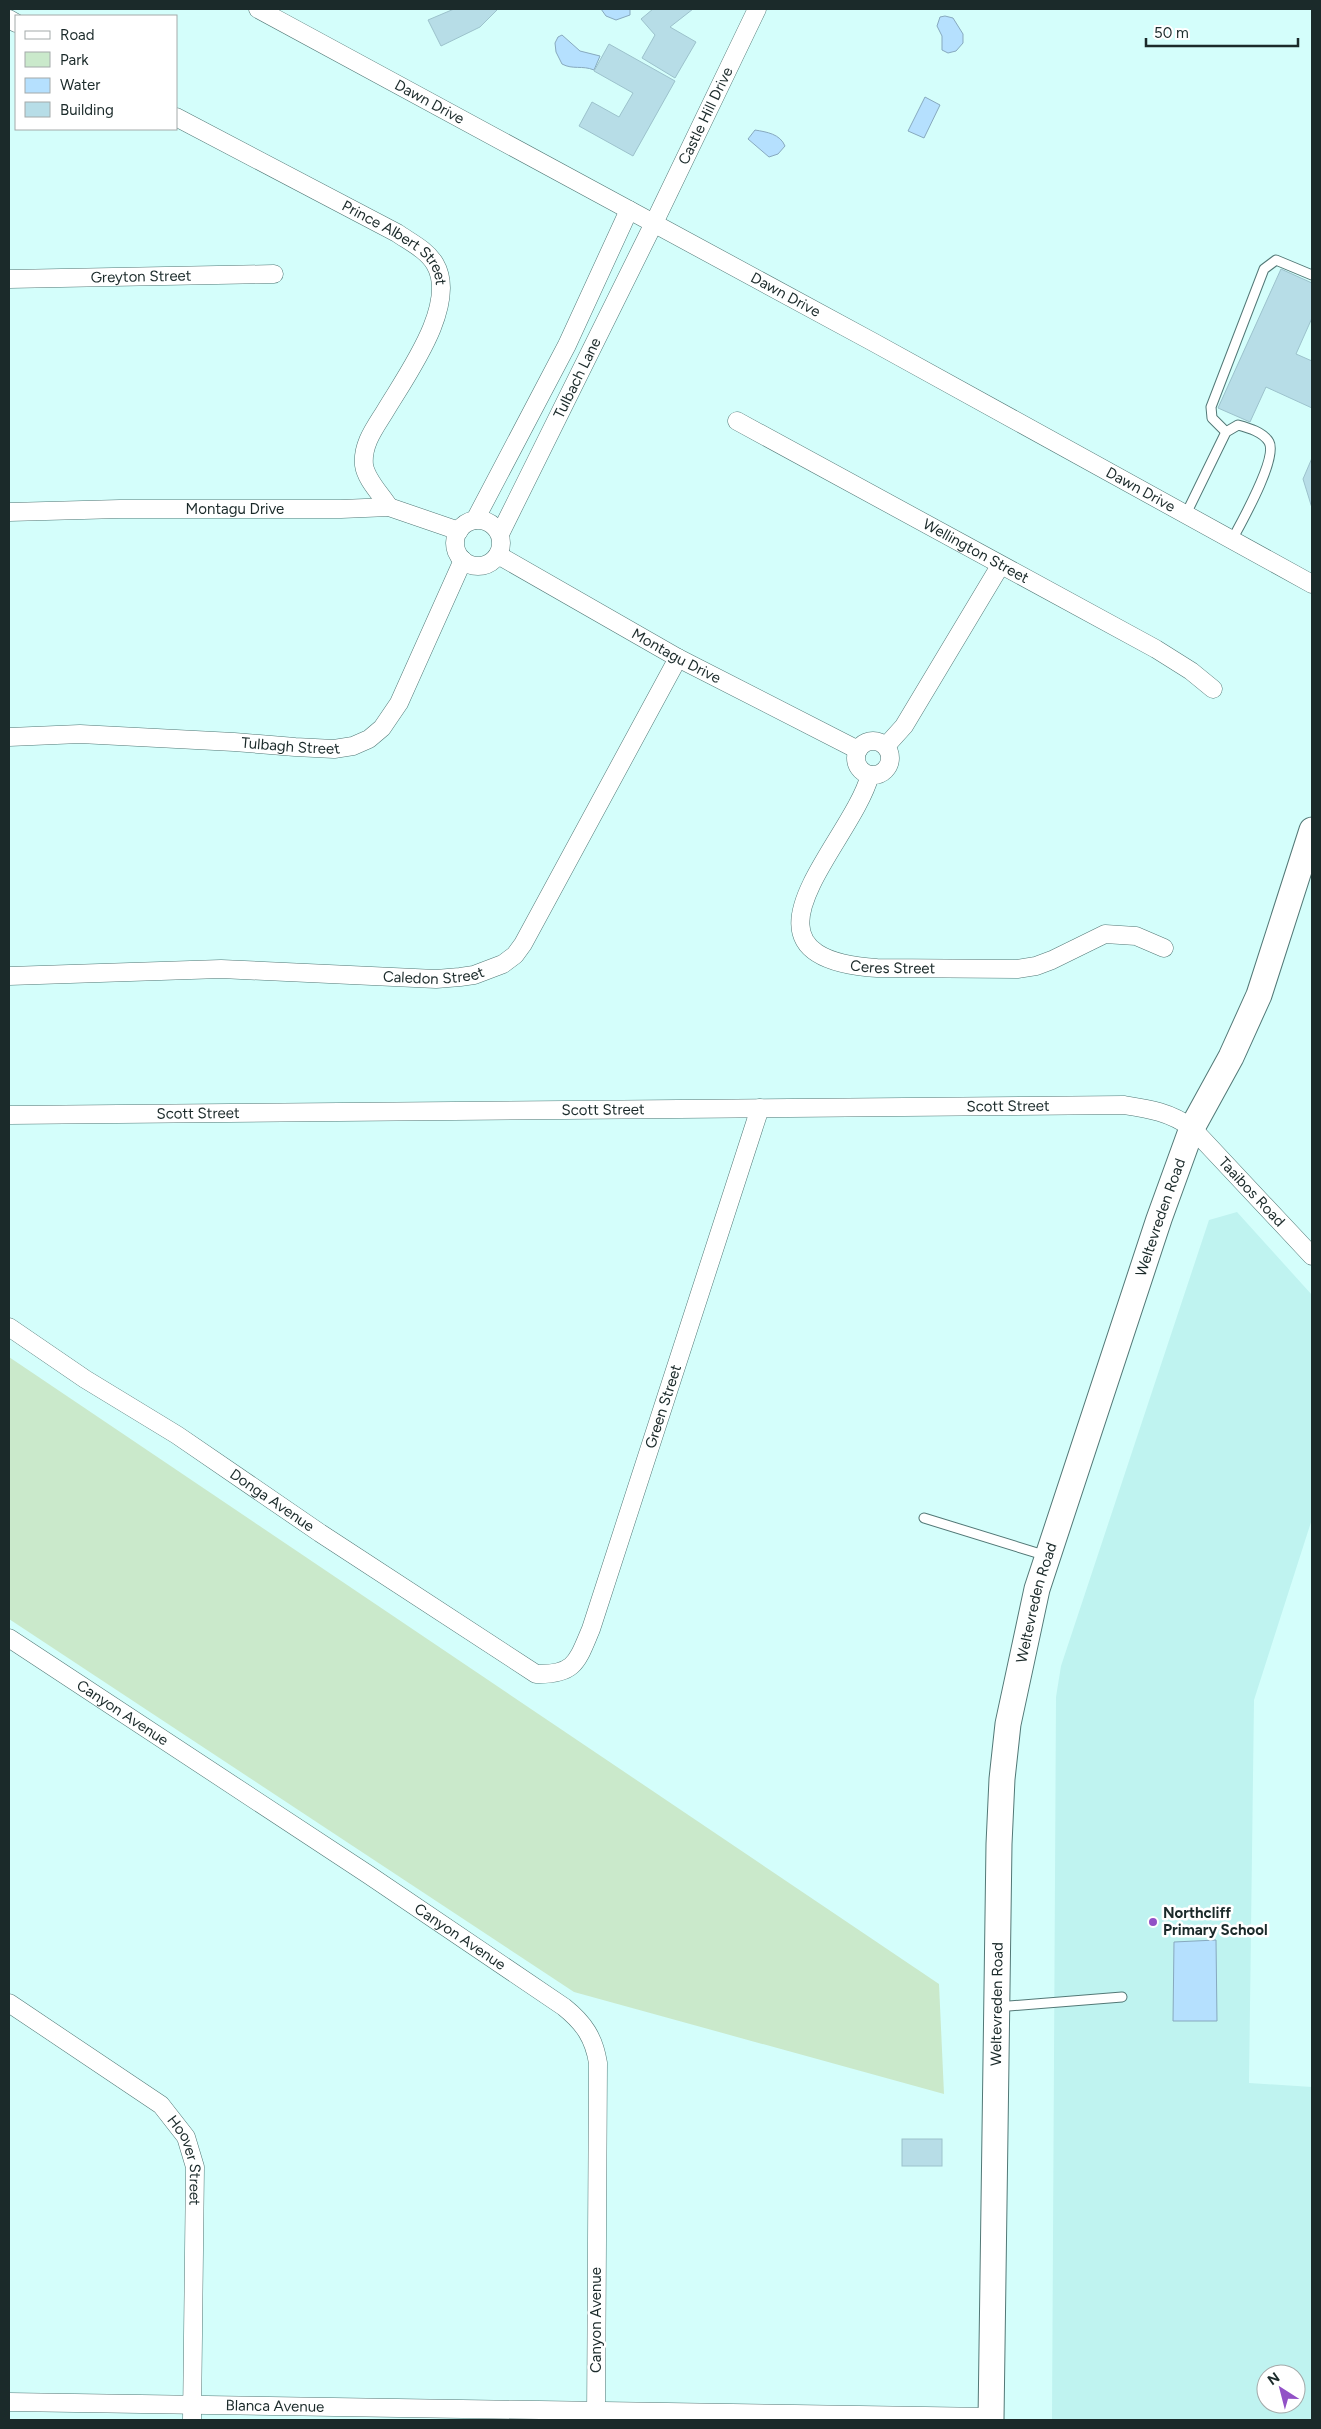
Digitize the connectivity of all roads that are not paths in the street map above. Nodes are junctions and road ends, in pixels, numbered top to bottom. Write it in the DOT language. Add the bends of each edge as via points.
graph roads {
  1 [pos="258,9"];
  2 [pos="757,9"];
  3 [pos="178,118"];
  4 [pos="629,210"];
  5 [pos="654,223"];
  6 [pos="274,274"];
  7 [pos="1312,275"];
  8 [pos="9,279"];
  9 [pos="582,313"];
  10 [pos="604,324"];
  11 [pos="737,420"];
  12 [pos="1226,432"];
  13 [pos="390,507"];
  14 [pos="9,512"];
  15 [pos="1186,514"];
  16 [pos="475,520"];
  17 [pos="459,530"];
  18 [pos="500,534"];
  19 [pos="1232,540"];
  20 [pos="498,555"];
  21 [pos="463,560"];
  22 [pos="1000,566"];
  23 [pos="1312,584"];
  24 [pos="678,658"];
  25 [pos="1212,689"];
  26 [pos="9,737"];
  27 [pos="886,746"];
  28 [pos="858,750"];
  29 [pos="870,775"];
  30 [pos="1312,830"];
  31 [pos="1164,948"];
  32 [pos="9,976"];
  33 [pos="760,1108"];
  34 [pos="9,1115"];
  35 [pos="1192,1128"];
  36 [pos="1312,1256"];
  37 [pos="9,1327"];
  38 [pos="924,1518"];
  39 [pos="1048,1556"];
  40 [pos="9,1638"];
  41 [pos="536,1674"];
  42 [pos="1122,1997"];
  43 [pos="9,2003"];
  44 [pos="997,2007"];
  45 [pos="9,2402"];
  46 [pos="193,2412"];
  47 [pos="596,2416"];
  48 [pos="991,2419"];
  1 -- 4 [label="street, Dawn Drive"];
  2 -- 5 [label="street, Castle Hill Drive"];
  3 -- 13 [label="street, Prince Albert Street" via="397,233 429,255 435,263 441,279 441,291 430,333 366,442 365,470"];
  4 -- 5 [label="street, Dawn Drive"];
  4 -- 9 [label="street, Tulbach Lane"];
  5 -- 10 [label="street, Tulbach Lane"];
  5 -- 15 [label="street, Dawn Drive"];
  6 -- 8 [label="street, Greyton Street"];
  7 -- 12 [label="lane" via="1276,260 1264,269 1211,407 1212,418"];
  9 -- 10 [label="street"];
  9 -- 16 [label="street, Tulbach Lane"];
  10 -- 18 [label="street, Tulbach Lane"];
  11 -- 22 [label="street, Wellington Street"];
  12 -- 15 [label="lane"];
  12 -- 19 [label="lane" via="1238,425 1250,428 1265,437 1271,451"];
  13 -- 14 [label="street, Montagu Drive"];
  13 -- 17 [label="street, Montagu Drive"];
  15 -- 19 [label="street, Dawn Drive"];
  16 -- 17 [label="street"];
  16 -- 18 [label="street" via="485,520"];
  17 -- 21 [label="street" via="455,540"];
  18 -- 20 [label="street" via="502,545"];
  19 -- 23 [label="street, Dawn Drive"];
  20 -- 21 [label="street" via="482,566"];
  20 -- 24 [label="street, Montagu Drive"];
  21 -- 26 [label="street, Tulbagh Street" via="400,703 382,728 353,746 334,749 80,734"];
  22 -- 25 [label="street, Wellington Street" via="1156,649"];
  22 -- 27 [label="street" via="904,726"];
  24 -- 28 [label="street, Montagu Drive"];
  24 -- 32 [label="street, Caledon Street" via="523,944 515,955 491,970 436,979 221,969"];
  27 -- 28 [label="street" via="874,741 862,744"];
  27 -- 29 [label="street" via="890,759 888,766 884,771"];
  28 -- 29 [label="street" via="858,765"];
  29 -- 31 [label="street, Ceres Street" via="862,796 811,883 802,907 801,932 811,949 824,958 877,968 1017,968 1052,960 1105,934 1136,936"];
  30 -- 35 [label="main road, Weltevreden Road" via="1260,995"];
  33 -- 34 [label="street, Scott Street"];
  33 -- 35 [label="street, Scott Street" via="1124,1105 1176,1116"];
  33 -- 41 [label="street, Green Street" via="591,1629 578,1658 568,1668 556,1675"];
  35 -- 36 [label="street, Taaibos Road"];
  35 -- 39 [label="main road, Weltevreden Road"];
  37 -- 41 [label="street, Donga Avenue"];
  38 -- 39 [label="lane"];
  39 -- 44 [label="main road, Weltevreden Road" via="1037,1589 1008,1724 1002,1779"];
  40 -- 47 [label="street, Canyon Avenue" via="369,1875 564,2007 585,2025 598,2063"];
  42 -- 44 [label="lane"];
  43 -- 46 [label="street, Hoover Street" via="161,2105 186,2137 195,2167"];
  44 -- 48 [label="main road, Weltevreden Road"];
  45 -- 46 [label="street, Blanca Avenue"];
  46 -- 47 [label="street, Blanca Avenue"];
  47 -- 48 [label="street, Blanca Avenue"];
}
